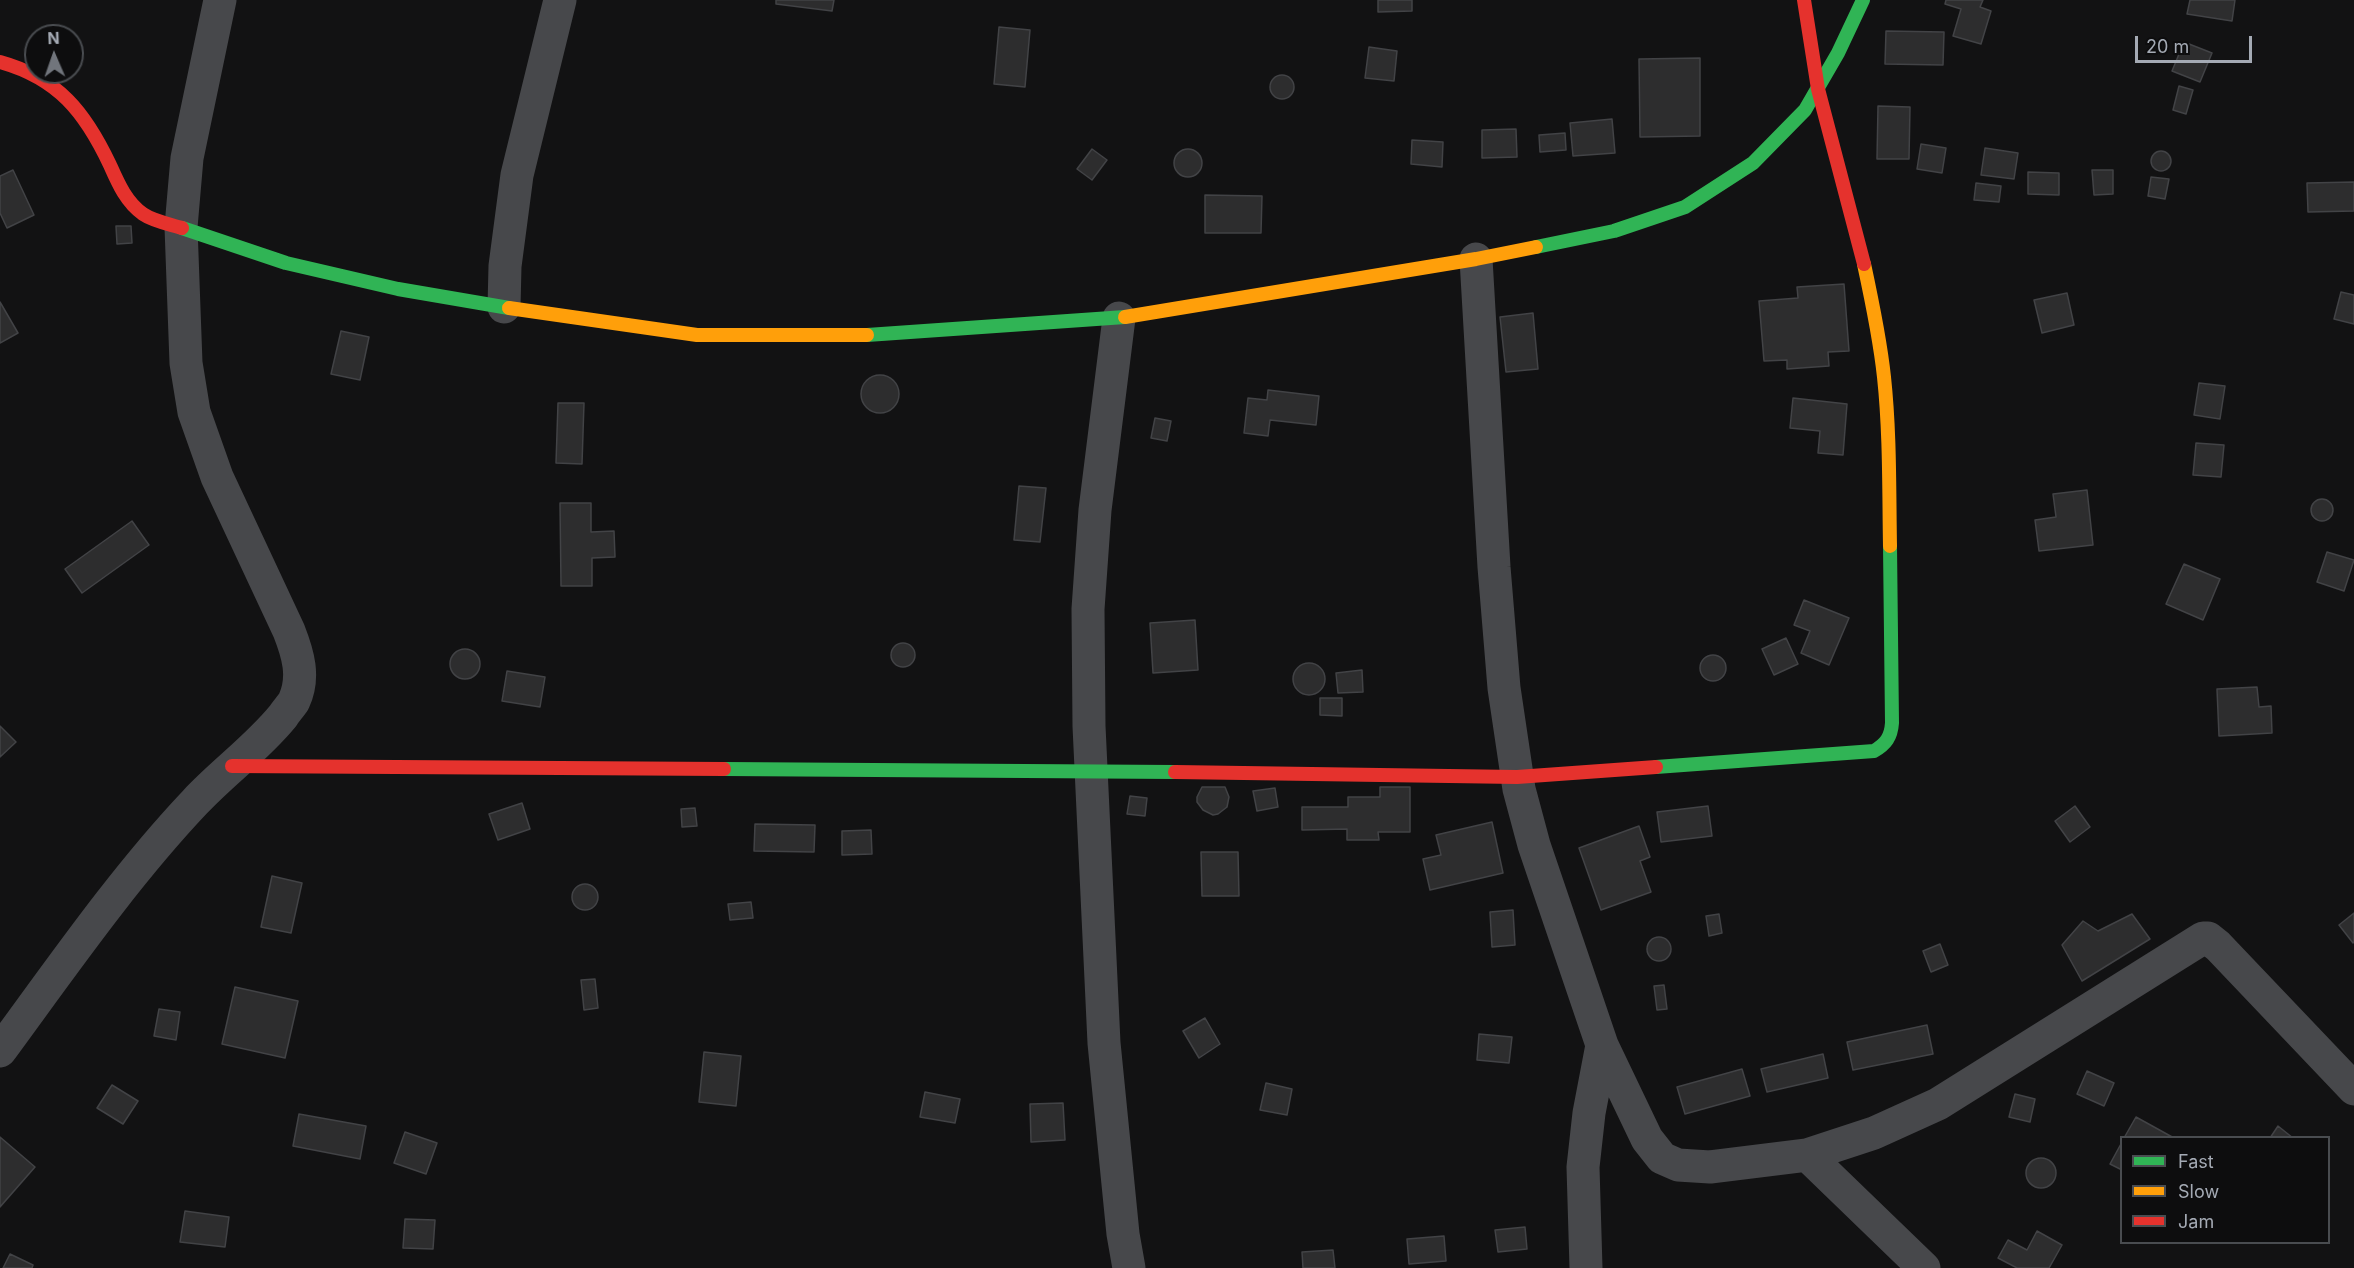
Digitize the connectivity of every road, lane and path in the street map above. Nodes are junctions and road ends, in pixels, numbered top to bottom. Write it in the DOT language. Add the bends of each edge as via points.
graph roads {
  1 [pos="220,0"];
  2 [pos="560,0"];
  3 [pos="1804,0"];
  4 [pos="1863,0"];
  5 [pos="0,62"];
  6 [pos="1818,89"];
  7 [pos="181,227"];
  8 [pos="1476,259"];
  9 [pos="504,307"];
  10 [pos="1119,318"];
  11 [pos="232,766"];
  12 [pos="1092,771"];
  13 [pos="1516,777"];
  14 [pos="1602,1045"];
  15 [pos="0,1050"];
  16 [pos="2354,1089"];
  17 [pos="1807,1155"];
  18 [pos="1129,1268"];
  19 [pos="1586,1268"];
  20 [pos="1924,1268"];
  1 -- 7 [label="street" via="188,158"];
  2 -- 9 [label="street" via="517,175 505,266"];
  3 -- 6 [label="street"];
  4 -- 6 [label="street"];
  5 -- 7 [label="street" via="29,72 74,105 125,199 145,216"];
  6 -- 8 [label="street" via="1805,110 1753,163 1685,207 1614,231"];
  6 -- 13 [label="street" via="1860,243 1884,375 1888,425 1891,738 1885,746 1860,753"];
  7 -- 9 [label="street" via="286,263 398,289"];
  7 -- 11 [label="street" via="186,363 194,412 217,477 289,631 300,675 294,702 274,727"];
  8 -- 10 [label="street"];
  8 -- 13 [label="street" via="1494,567"];
  9 -- 10 [label="street" via="697,335 866,336"];
  10 -- 12 [label="street" via="1095,510 1088,609"];
  11 -- 12 [label="street"];
  11 -- 15 [label="street" via="144,861"];
  12 -- 13 [label="street"];
  12 -- 18 [label="street" via="1104,1043"];
  13 -- 14 [label="street" via="1534,845"];
  14 -- 17 [label="street" via="1647,1139 1662,1158 1678,1166 1710,1167"];
  14 -- 19 [label="street" via="1583,1167"];
  16 -- 17 [label="street" via="2208,938 1938,1104 1874,1134"];
  17 -- 20 [label="street"];
}
